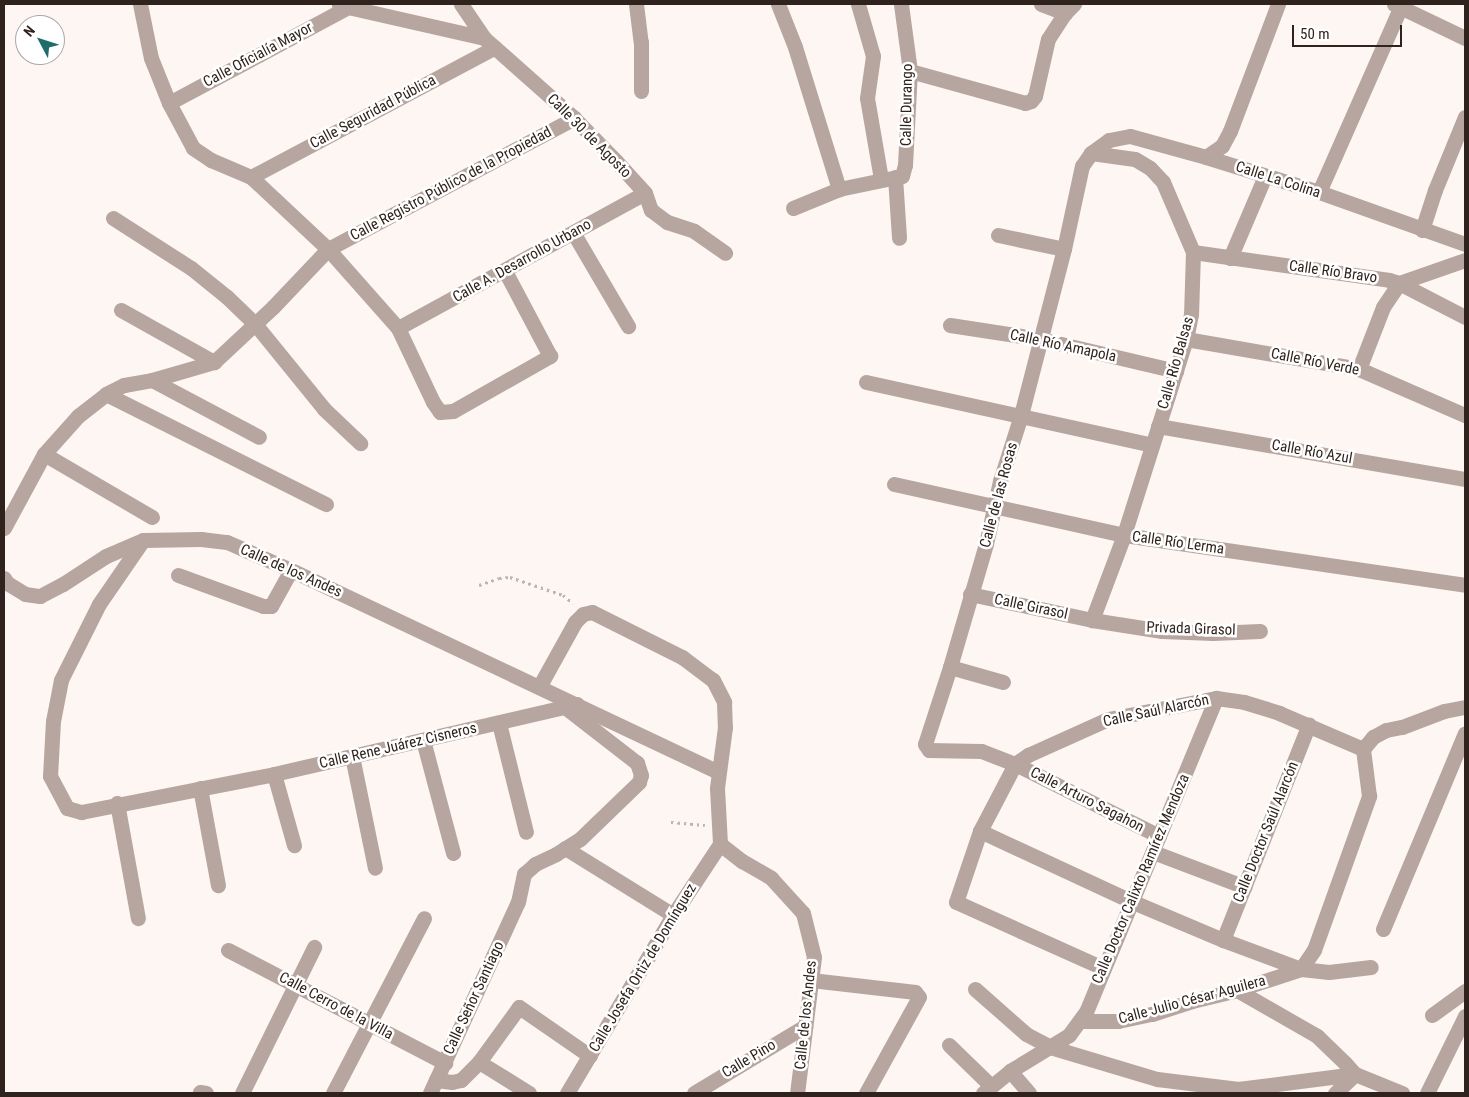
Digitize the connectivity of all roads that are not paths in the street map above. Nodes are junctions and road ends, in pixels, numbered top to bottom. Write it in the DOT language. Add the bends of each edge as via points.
graph roads {
  1 [pos="140,4"];
  2 [pos="462,4"];
  3 [pos="636,4"];
  4 [pos="778,4"];
  5 [pos="858,4"];
  6 [pos="901,4"];
  7 [pos="1041,4"];
  8 [pos="1278,4"];
  9 [pos="341,5"];
  10 [pos="1397,5"];
  11 [pos="1069,8"];
  12 [pos="1465,38"];
  13 [pos="489,42"];
  14 [pos="910,71"];
  15 [pos="641,91"];
  16 [pos="169,103"];
  17 [pos="1465,117"];
  18 [pos="574,118"];
  19 [pos="1090,153"];
  20 [pos="1206,157"];
  21 [pos="251,176"];
  22 [pos="1265,176"];
  23 [pos="893,177"];
  24 [pos="839,189"];
  25 [pos="645,192"];
  26 [pos="1319,192"];
  27 [pos="793,208"];
  28 [pos="113,218"];
  29 [pos="1422,230"];
  30 [pos="574,234"];
  31 [pos="998,235"];
  32 [pos="899,238"];
  33 [pos="1465,244"];
  34 [pos="328,249"];
  35 [pos="1064,249"];
  36 [pos="1193,252"];
  37 [pos="725,253"];
  38 [pos="1230,258"];
  39 [pos="1465,260"];
  40 [pos="506,271"];
  41 [pos="1399,283"];
  42 [pos="121,310"];
  43 [pos="1465,316"];
  44 [pos="255,324"];
  45 [pos="950,325"];
  46 [pos="628,326"];
  47 [pos="398,328"];
  48 [pos="1040,338"];
  49 [pos="1186,339"];
  50 [pos="214,362"];
  51 [pos="1359,369"];
  52 [pos="1176,371"];
  53 [pos="152,380"];
  54 [pos="866,382"];
  55 [pos="106,394"];
  56 [pos="1465,415"];
  57 [pos="1021,416"];
  58 [pos="1158,426"];
  59 [pos="259,438"];
  60 [pos="360,443"];
  61 [pos="1152,445"];
  62 [pos="44,454"];
  63 [pos="1465,479"];
  64 [pos="894,484"];
  65 [pos="326,504"];
  66 [pos="995,505"];
  67 [pos="152,517"];
  68 [pos="4,528"];
  69 [pos="1124,535"];
  70 [pos="143,540"];
  71 [pos="292,570"];
  72 [pos="178,575"];
  73 [pos="4,578"];
  74 [pos="1465,585"];
  75 [pos="970,594"];
  76 [pos="1092,620"];
  77 [pos="1260,631"];
  78 [pos="950,667"];
  79 [pos="1003,682"];
  80 [pos="539,688"];
  81 [pos="1216,698"];
  82 [pos="571,706"];
  83 [pos="1465,707"];
  84 [pos="499,723"];
  85 [pos="1309,724"];
  86 [pos="1465,733"];
  87 [pos="423,740"];
  88 [pos="1363,749"];
  89 [pos="352,756"];
  90 [pos="1015,764"];
  91 [pos="718,772"];
  92 [pos="274,774"];
  93 [pos="200,788"];
  94 [pos="118,804"];
  95 [pos="980,831"];
  96 [pos="526,832"];
  97 [pos="1159,836"];
  98 [pos="720,844"];
  99 [pos="294,845"];
  100 [pos="565,848"];
  101 [pos="453,852"];
  102 [pos="1152,852"];
  103 [pos="375,868"];
  104 [pos="218,884"];
  105 [pos="1244,887"];
  106 [pos="1133,902"];
  107 [pos="673,915"];
  108 [pos="138,918"];
  109 [pos="424,918"];
  110 [pos="1384,930"];
  111 [pos="1223,940"];
  112 [pos="314,947"];
  113 [pos="228,950"];
  114 [pos="1371,967"];
  115 [pos="1104,968"];
  116 [pos="1301,969"];
  117 [pos="811,980"];
  118 [pos="294,984"];
  119 [pos="975,989"];
  120 [pos="1237,990"];
  121 [pos="1465,991"];
  122 [pos="1432,1015"];
  123 [pos="1465,1016"];
  124 [pos="1080,1021"];
  125 [pos="369,1023"];
  126 [pos="805,1026"];
  127 [pos="949,1045"];
  128 [pos="1050,1047"];
  129 [pos="590,1056"];
  130 [pos="479,1062"];
  131 [pos="445,1063"];
  132 [pos="1010,1071"];
  133 [pos="1356,1074"];
  134 [pos="1157,1079"];
  135 [pos="433,1087"];
  136 [pos="987,1089"];
  137 [pos="1274,1090"];
  138 [pos="242,1093"];
  139 [pos="333,1093"];
  140 [pos="529,1093"];
  141 [pos="568,1093"];
  142 [pos="694,1093"];
  143 [pos="797,1093"];
  144 [pos="866,1093"];
  145 [pos="1028,1093"];
  146 [pos="1168,1093"];
  147 [pos="1335,1093"];
  148 [pos="1402,1093"];
  149 [pos="1427,1093"];
  1 -- 16 [label="street" via="151,58"];
  2 -- 13 [label="street, Calle 30 de Agosto"];
  3 -- 15 [label="street" via="641,42"];
  4 -- 24 [label="street" via="795,47"];
  5 -- 23 [label="street" via="873,56 868,98"];
  6 -- 14 [label="street, Calle Durango"];
  7 -- 11 [label="street"];
  8 -- 20 [label="street" via="1230,131 1222,146"];
  9 -- 13 [label="street"];
  9 -- 16 [label="street, Calle Oficialía Mayor"];
  10 -- 12 [label="street"];
  10 -- 26 [label="street"];
  11 -- 14 [label="street" via="1048,39 1036,96 1032,101 1025,103"];
  13 -- 18 [label="street, Calle 30 de Agosto"];
  13 -- 21 [label="street, Calle Seguridad Pública"];
  14 -- 23 [label="street, Calle Durango" via="905,165"];
  16 -- 21 [label="street" via="194,148 212,160"];
  17 -- 29 [label="street"];
  18 -- 25 [label="street, Calle 30 de Agosto"];
  18 -- 34 [label="street, Calle Registro Público de la Propiedad"];
  19 -- 20 [label="street, Calle La Colina" via="1109,140 1130,136"];
  19 -- 35 [label="street, Calle de las Rosas" via="1082,166"];
  19 -- 36 [label="street, Calle Río Balsas" via="1135,159 1150,168 1163,182"];
  20 -- 22 [label="street, Calle La Colina"];
  21 -- 34 [label="street"];
  22 -- 26 [label="street, Calle La Colina"];
  22 -- 38 [label="street"];
  23 -- 24 [label="street"];
  23 -- 32 [label="street"];
  24 -- 27 [label="street"];
  25 -- 30 [label="street, Calle A. Desarrollo Urbano"];
  25 -- 37 [label="street, Calle 30 de Agosto" via="651,210 667,222 694,231"];
  26 -- 29 [label="street, Calle La Colina"];
  28 -- 44 [label="street" via="191,268"];
  29 -- 33 [label="street, Calle La Colina"];
  30 -- 40 [label="street, Calle A. Desarrollo Urbano"];
  30 -- 46 [label="street"];
  31 -- 35 [label="street"];
  34 -- 44 [label="street"];
  34 -- 47 [label="street"];
  35 -- 48 [label="street, Calle de las Rosas"];
  36 -- 38 [label="street, Calle Río Bravo"];
  36 -- 49 [label="street, Calle Río Balsas" via="1191,314"];
  38 -- 41 [label="street, Calle Río Bravo"];
  39 -- 41 [label="street"];
  40 -- 47 [label="street, Calle A. Desarrollo Urbano"];
  40 -- 47 [label="street" via="550,356 453,411 440,412 433,402"];
  41 -- 43 [label="street, Calle Río Bravo"];
  41 -- 51 [label="street" via="1383,308"];
  42 -- 50 [label="street"];
  44 -- 50 [label="street"];
  44 -- 60 [label="street" via="324,409"];
  45 -- 48 [label="street, Calle Río Amapola"];
  48 -- 52 [label="street, Calle Río Amapola"];
  48 -- 57 [label="street, Calle de las Rosas"];
  49 -- 51 [label="street, Calle Río Verde"];
  49 -- 52 [label="street, Calle Río Balsas"];
  50 -- 53 [label="street"];
  51 -- 56 [label="street, Calle Río Verde"];
  52 -- 58 [label="street, Calle Río Balsas"];
  53 -- 55 [label="street" via="124,385"];
  53 -- 59 [label="street"];
  54 -- 57 [label="street"];
  55 -- 62 [label="street" via="78,416"];
  55 -- 65 [label="street"];
  57 -- 61 [label="street"];
  57 -- 66 [label="street, Calle de las Rosas"];
  58 -- 61 [label="street, Calle Río Balsas"];
  58 -- 63 [label="street, Calle Río Azul"];
  61 -- 69 [label="street, Calle Río Balsas"];
  62 -- 67 [label="street"];
  62 -- 68 [label="street"];
  64 -- 66 [label="street, Calle Río Lerma"];
  66 -- 69 [label="street, Calle Río Lerma"];
  66 -- 75 [label="street, Calle de las Rosas"];
  69 -- 74 [label="street, Calle Río Lerma"];
  69 -- 76 [label="street, Calle Río Balsas"];
  70 -- 71 [label="street, Calle de los Andes" via="201,538 227,542"];
  70 -- 73 [label="street, Calle de los Andes" via="106,556 40,596 25,594 7,584"];
  70 -- 94 [label="street, Calle Rene Juárez Cisneros" via="99,604 61,680 53,721 50,776 67,808 81,812"];
  71 -- 72 [label="street" via="271,606 263,606"];
  71 -- 80 [label="street, Calle de los Andes"];
  75 -- 76 [label="street, Calle Girasol"];
  75 -- 78 [label="street, Calle de las Rosas"];
  76 -- 77 [label="street, Privada Girasol" via="1162,631"];
  78 -- 79 [label="street"];
  78 -- 90 [label="street, Calle de las Rosas" via="925,744 929,750 982,750"];
  80 -- 82 [label="street, Calle de los Andes"];
  80 -- 91 [label="street" via="575,622 583,614 592,612 682,657 714,680 724,702 725,727"];
  81 -- 85 [label="street, Calle Saúl Alarcón" via="1244,702"];
  81 -- 90 [label="street, Calle Saúl Alarcón" via="1108,719 1028,754"];
  81 -- 97 [label="street, Calle Doctor Calixto Ramírez Mendoza"];
  82 -- 84 [label="street, Calle Rene Juárez Cisneros"];
  82 -- 91 [label="street"];
  82 -- 100 [label="street, Calle Señor Santiago" via="637,763 641,774 639,782 580,838"];
  83 -- 88 [label="street" via="1444,711 1402,728 1386,730 1373,737"];
  84 -- 87 [label="street, Calle Rene Juárez Cisneros"];
  84 -- 96 [label="street"];
  85 -- 88 [label="street, Calle Saúl Alarcón"];
  85 -- 105 [label="street, Calle Doctor Saúl Alarcón"];
  86 -- 110 [label="street"];
  87 -- 89 [label="street, Calle Rene Juárez Cisneros"];
  87 -- 101 [label="street"];
  88 -- 116 [label="street" via="1369,796 1314,950"];
  89 -- 92 [label="street, Calle Rene Juárez Cisneros"];
  89 -- 103 [label="street"];
  90 -- 95 [label="street"];
  90 -- 97 [label="street, Calle Arturo Sagahon"];
  91 -- 98 [label="street"];
  92 -- 93 [label="street, Calle Rene Juárez Cisneros"];
  92 -- 99 [label="street"];
  93 -- 94 [label="street, Calle Rene Juárez Cisneros"];
  93 -- 104 [label="street"];
  94 -- 108 [label="street"];
  95 -- 106 [label="street"];
  95 -- 115 [label="street" via="956,902"];
  97 -- 102 [label="street, Calle Doctor Calixto Ramírez Mendoza"];
  98 -- 107 [label="street, Calle Josefa Ortiz de Domínguez"];
  98 -- 117 [label="street, Calle de los Andes" via="742,862 771,878 803,913 814,957"];
  100 -- 107 [label="street"];
  100 -- 131 [label="street, Calle Señor Santiago" via="535,864 524,874 518,902"];
  102 -- 105 [label="street, Calle Arturo Sagahon"];
  102 -- 106 [label="street, Calle Doctor Calixto Ramírez Mendoza"];
  105 -- 111 [label="street, Calle Doctor Saúl Alarcón"];
  106 -- 111 [label="street"];
  106 -- 115 [label="street, Calle Doctor Calixto Ramírez Mendoza"];
  107 -- 129 [label="street, Calle Josefa Ortiz de Domínguez"];
  109 -- 125 [label="street"];
  111 -- 116 [label="street"];
  112 -- 118 [label="street"];
  113 -- 118 [label="street, Calle Cerro de la Villa"];
  114 -- 116 [label="street" via="1329,972"];
  115 -- 124 [label="street, Calle Doctor Calixto Ramírez Mendoza"];
  116 -- 120 [label="street, Calle Julio César Aguilera"];
  117 -- 126 [label="street, Calle de los Andes"];
  117 -- 144 [label="street" via="915,992 919,997"];
  118 -- 125 [label="street, Calle Cerro de la Villa"];
  118 -- 138 [label="street"];
  119 -- 128 [label="street" via="1026,1034"];
  120 -- 124 [label="street, Calle Julio César Aguilera" via="1118,1021"];
  120 -- 133 [label="street" via="1317,1036"];
  121 -- 122 [label="street"];
  123 -- 149 [label="street"];
  124 -- 128 [label="street, Calle Doctor Calixto Ramírez Mendoza" via="1069,1035"];
  125 -- 131 [label="street, Calle Cerro de la Villa"];
  125 -- 139 [label="street"];
  126 -- 142 [label="street, Calle Pino"];
  126 -- 143 [label="street, Calle de los Andes"];
  127 -- 136 [label="street"];
  128 -- 132 [label="street, Calle Doctor Calixto Ramírez Mendoza"];
  128 -- 134 [label="street"];
  129 -- 130 [label="street" via="518,1007"];
  129 -- 141 [label="street, Calle Josefa Ortiz de Domínguez"];
  130 -- 135 [label="street" via="461,1080"];
  130 -- 140 [label="street"];
  131 -- 135 [label="street, Calle Señor Santiago"];
  132 -- 136 [label="street, Calle Doctor Calixto Ramírez Mendoza"];
  132 -- 145 [label="street"];
  133 -- 137 [label="street" via="1322,1076"];
  133 -- 147 [label="street"];
  133 -- 148 [label="street"];
  134 -- 137 [label="street"];
  134 -- 146 [label="street"];
}
